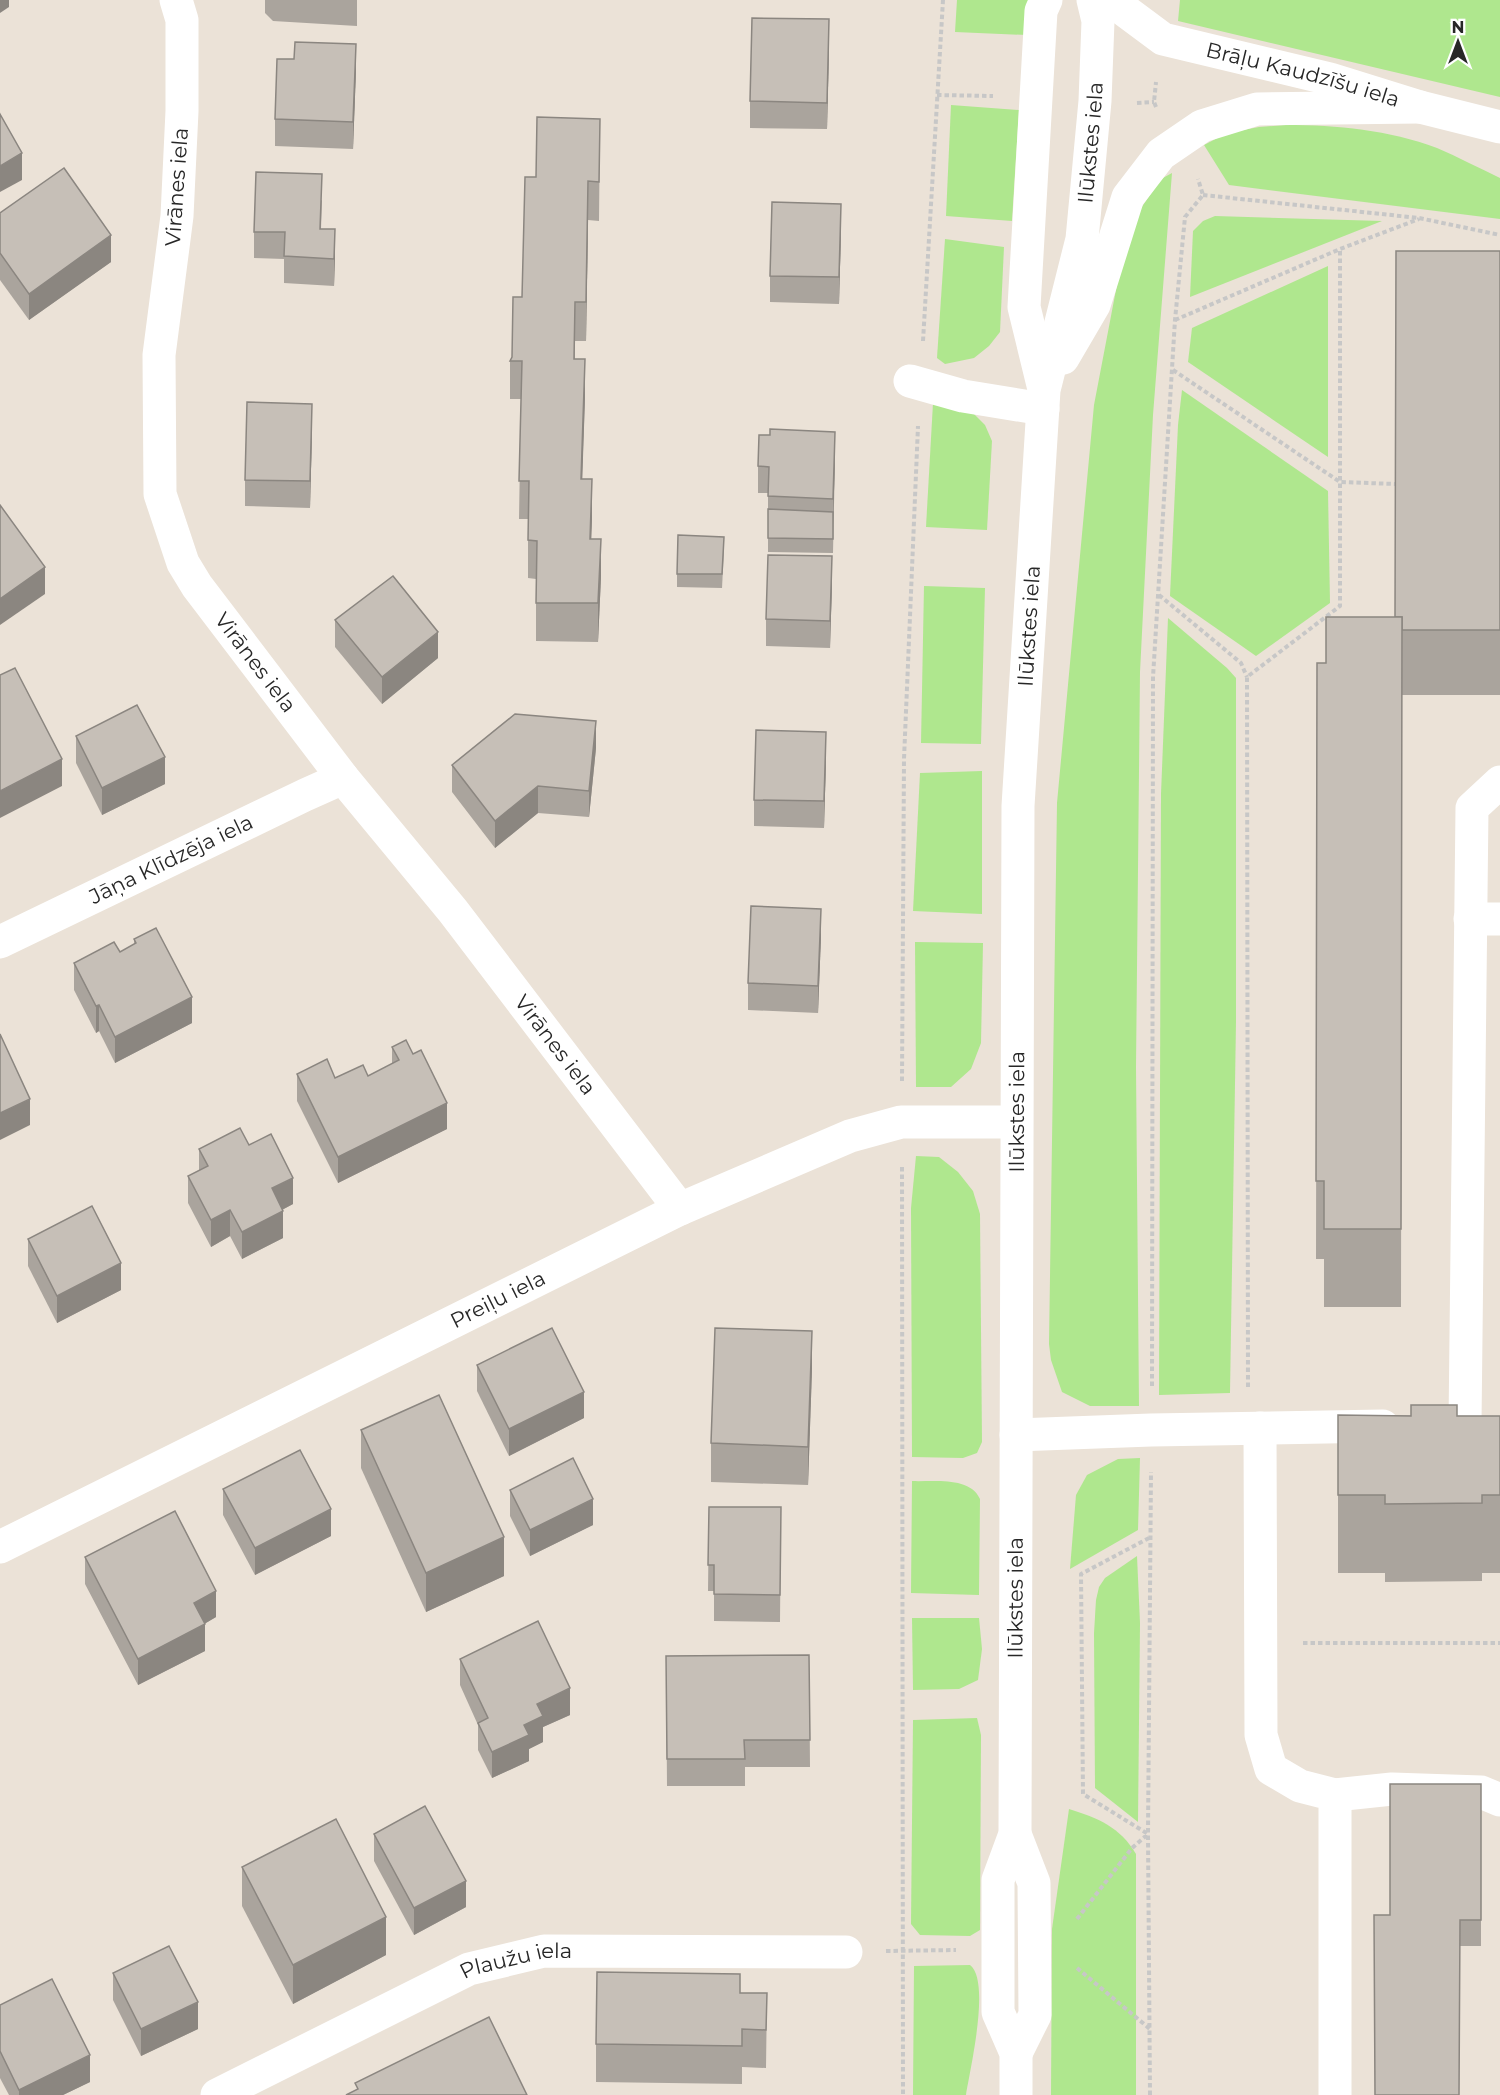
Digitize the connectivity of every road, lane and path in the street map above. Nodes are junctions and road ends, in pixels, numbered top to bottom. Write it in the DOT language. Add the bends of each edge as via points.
graph roads {
  1 [pos="176,0"];
  2 [pos="943,0"];
  3 [pos="1046,0"];
  4 [pos="1094,0"];
  5 [pos="1119,0"];
  6 [pos="1157,80"];
  7 [pos="937,95"];
  8 [pos="995,96"];
  9 [pos="1420,107"];
  10 [pos="1159,111"];
  11 [pos="1500,127"];
  12 [pos="1197,177"];
  13 [pos="1203,195"];
  14 [pos="1419,218"];
  15 [pos="1500,235"];
  16 [pos="1340,249"];
  17 [pos="1175,320"];
  18 [pos="1172,370"];
  19 [pos="915,382"];
  20 [pos="1043,399"];
  21 [pos="1340,482"];
  22 [pos="1395,484"];
  23 [pos="1159,595"];
  24 [pos="1247,677"];
  25 [pos="344,778"];
  26 [pos="1500,782"];
  27 [pos="1485,919"];
  28 [pos="0,942"];
  29 [pos="901,1122"];
  30 [pos="1016,1122"];
  31 [pos="680,1209"];
  32 [pos="1500,1423"];
  33 [pos="1465,1424"];
  34 [pos="1260,1428"];
  35 [pos="1151,1430"];
  36 [pos="1016,1436"];
  37 [pos="1151,1538"];
  38 [pos="0,1547"];
  39 [pos="1500,1643"];
  40 [pos="1261,1644"];
  41 [pos="1335,1795"];
  42 [pos="1500,1800"];
  43 [pos="1015,1834"];
  44 [pos="1148,1834"];
  45 [pos="1044,1949"];
  46 [pos="903,1950"];
  47 [pos="998,1950"];
  48 [pos="846,1952"];
  49 [pos="1150,2030"];
  50 [pos="1016,2053"];
  51 [pos="217,2095"];
  52 [pos="903,2095"];
  53 [pos="1016,2095"];
  54 [pos="1150,2095"];
  55 [pos="1335,2095"];
  1 -- 25 [label="street, Virānes iela" via="182,20 182,111 177,216 159,355 160,494 183,563 197,586"];
  2 -- 7 [label="path"];
  3 -- 20 [label="street, Ilūkstes iela" via="1041,11 1024,307"];
  4 -- 20 [label="street, Ilūkstes iela" via="1098,21 1095,102 1082,239"];
  5 -- 9 [label="street, Brāļu Kaudzīšu iela" via="1124,10 1163,39 1330,79"];
  6 -- 10 [label="path" via="1154,102"];
  7 -- 8 [label="path"];
  7 -- 19 [label="path"];
  9 -- 11 [label="street, Brāļu Kaudzīšu iela"];
  9 -- 20 [label="street" via="1257,109 1202,126 1161,154 1128,197 1094,305"];
  12 -- 13 [label="path"];
  13 -- 14 [label="path"];
  13 -- 17 [label="path" via="1185,217"];
  14 -- 15 [label="path"];
  14 -- 16 [label="path"];
  16 -- 17 [label="path"];
  16 -- 21 [label="path"];
  17 -- 18 [label="path"];
  18 -- 21 [label="path"];
  18 -- 23 [label="path"];
  19 -- 20 [label="street" via="963,396"];
  19 -- 29 [label="path" via="904,759"];
  20 -- 30 [label="street, Ilūkstes iela" via="1018,806"];
  21 -- 22 [label="path"];
  21 -- 24 [label="path" via="1340,606"];
  23 -- 24 [label="path" via="1241,663"];
  23 -- 35 [label="path" via="1152,689"];
  24 -- 34 [label="path" via="1248,1397"];
  25 -- 28 [label="street, Jāņa Klīdzēja iela"];
  25 -- 31 [label="street, Virānes iela" via="453,911"];
  26 -- 27 [label="street" via="1472,808"];
  27 -- 33 [label="street"];
  29 -- 30 [label="street, Preiļu iela"];
  29 -- 31 [label="street, Preiļu iela" via="850,1136"];
  29 -- 46 [label="path"];
  30 -- 36 [label="street, Ilūkstes iela"];
  31 -- 38 [label="street, Preiļu iela"];
  32 -- 33 [label="street"];
  33 -- 34 [label="street"];
  34 -- 35 [label="street"];
  34 -- 40 [label="street"];
  35 -- 36 [label="street"];
  35 -- 37 [label="path"];
  36 -- 43 [label="street, Ilūkstes iela"];
  37 -- 44 [label="path"];
  37 -- 44 [label="path" via="1081,1574 1083,1794"];
  39 -- 40 [label="path"];
  40 -- 41 [label="street" via="1261,1735 1271,1769 1300,1786"];
  41 -- 42 [label="street" via="1392,1789 1480,1792"];
  41 -- 55 [label="street"];
  43 -- 45 [label="street, Ilūkstes iela" via="1034,1883"];
  43 -- 47 [label="street, Ilūkstes iela" via="998,1880"];
  44 -- 45 [label="path"];
  44 -- 49 [label="path"];
  45 -- 49 [label="path"];
  45 -- 50 [label="street, Ilūkstes iela" via="1035,2015"];
  46 -- 47 [label="path"];
  46 -- 48 [label="path"];
  46 -- 52 [label="path"];
  47 -- 50 [label="street, Ilūkstes iela" via="998,2012"];
  48 -- 51 [label="street, Plaužu iela" via="544,1951 469,1969"];
  49 -- 54 [label="path"];
  50 -- 53 [label="street, Ilūkstes iela"];
}
